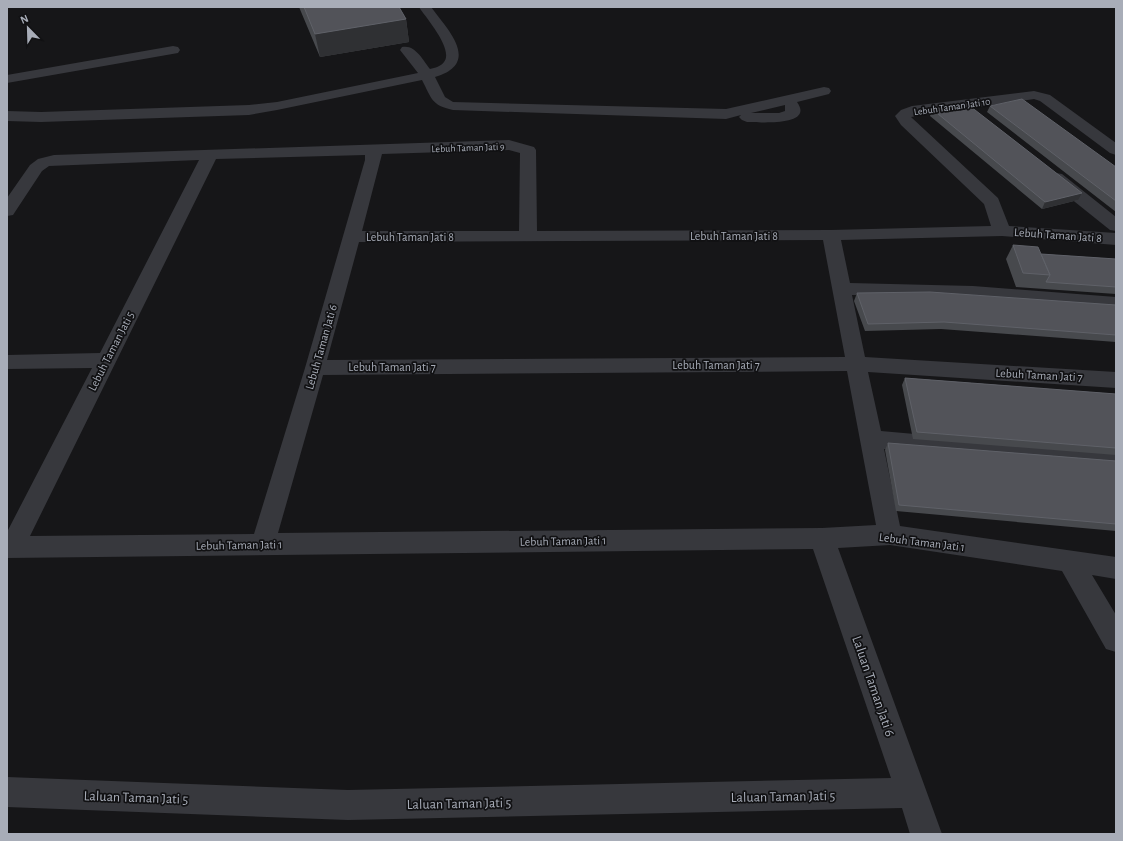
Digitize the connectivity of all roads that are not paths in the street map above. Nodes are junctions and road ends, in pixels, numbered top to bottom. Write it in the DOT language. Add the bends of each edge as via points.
graph roads {
  1 [pos="425,7"];
  2 [pos="173,50"];
  3 [pos="407,50"];
  4 [pos="427,75"];
  5 [pos="7,79"];
  6 [pos="824,91"];
  7 [pos="963,104"];
  8 [pos="7,116"];
  9 [pos="981,118"];
  10 [pos="369,150"];
  11 [pos="1116,150"];
  12 [pos="210,155"];
  13 [pos="1042,167"];
  14 [pos="7,211"];
  15 [pos="1116,226"];
  16 [pos="1002,231"];
  17 [pos="830,235"];
  18 [pos="352,237"];
  19 [pos="528,237"];
  20 [pos="1116,239"];
  21 [pos="841,289"];
  22 [pos="1116,303"];
  23 [pos="106,360"];
  24 [pos="7,362"];
  25 [pos="856,364"];
  26 [pos="315,368"];
  27 [pos="1116,380"];
  28 [pos="871,439"];
  29 [pos="1116,461"];
  30 [pos="890,535"];
  31 [pos="822,538"];
  32 [pos="263,544"];
  33 [pos="10,547"];
  34 [pos="1071,563"];
  35 [pos="1116,568"];
  36 [pos="1116,640"];
  37 [pos="7,792"];
  38 [pos="912,793"];
  39 [pos="926,834"];
  1 -- 4 [label="street" via="453,47 454,55 451,63 444,69"];
  2 -- 5 [label="street"];
  3 -- 4 [label="street"];
  4 -- 6 [label="street" via="439,99 453,106 781,118 793,112 793,106 788,99"];
  4 -- 8 [label="street" via="249,110"];
  7 -- 9 [label="street"];
  7 -- 11 [label="street, Lebuh Taman Jati 10" via="1028,95 1041,96"];
  7 -- 16 [label="street, Lebuh Taman Jati 10" via="912,111 903,116 906,122 992,202"];
  10 -- 12 [label="street"];
  10 -- 18 [label="street, Lebuh Taman Jati 6" via="374,154 374,160"];
  10 -- 19 [label="street, Lebuh Taman Jati 9" via="509,145 528,150"];
  12 -- 14 [label="street" via="44,162 36,168"];
  12 -- 23 [label="street, Lebuh Taman Jati 5"];
  13 -- 15 [label="street"];
  16 -- 17 [label="street, Lebuh Taman Jati 8"];
  16 -- 20 [label="street, Lebuh Taman Jati 8"];
  17 -- 19 [label="street, Lebuh Taman Jati 8"];
  17 -- 21 [label="street"];
  18 -- 19 [label="street, Lebuh Taman Jati 8"];
  18 -- 26 [label="street, Lebuh Taman Jati 6"];
  21 -- 22 [label="street" via="973,292"];
  21 -- 25 [label="street"];
  23 -- 24 [label="street"];
  23 -- 33 [label="street, Lebuh Taman Jati 5"];
  25 -- 26 [label="street, Lebuh Taman Jati 7"];
  25 -- 27 [label="street, Lebuh Taman Jati 7"];
  25 -- 28 [label="street"];
  26 -- 32 [label="street, Lebuh Taman Jati 6"];
  28 -- 29 [label="street"];
  28 -- 30 [label="street"];
  30 -- 31 [label="street, Lebuh Taman Jati 1"];
  30 -- 34 [label="street, Lebuh Taman Jati 1"];
  31 -- 32 [label="street, Lebuh Taman Jati 1"];
  31 -- 38 [label="street, Laluan Taman Jati 6"];
  32 -- 33 [label="street, Lebuh Taman Jati 1"];
  34 -- 35 [label="street, Lebuh Taman Jati 1"];
  34 -- 36 [label="street"];
  37 -- 38 [label="street, Laluan Taman Jati 5" via="348,805"];
  38 -- 39 [label="street, Laluan Taman Jati 6"];
}
